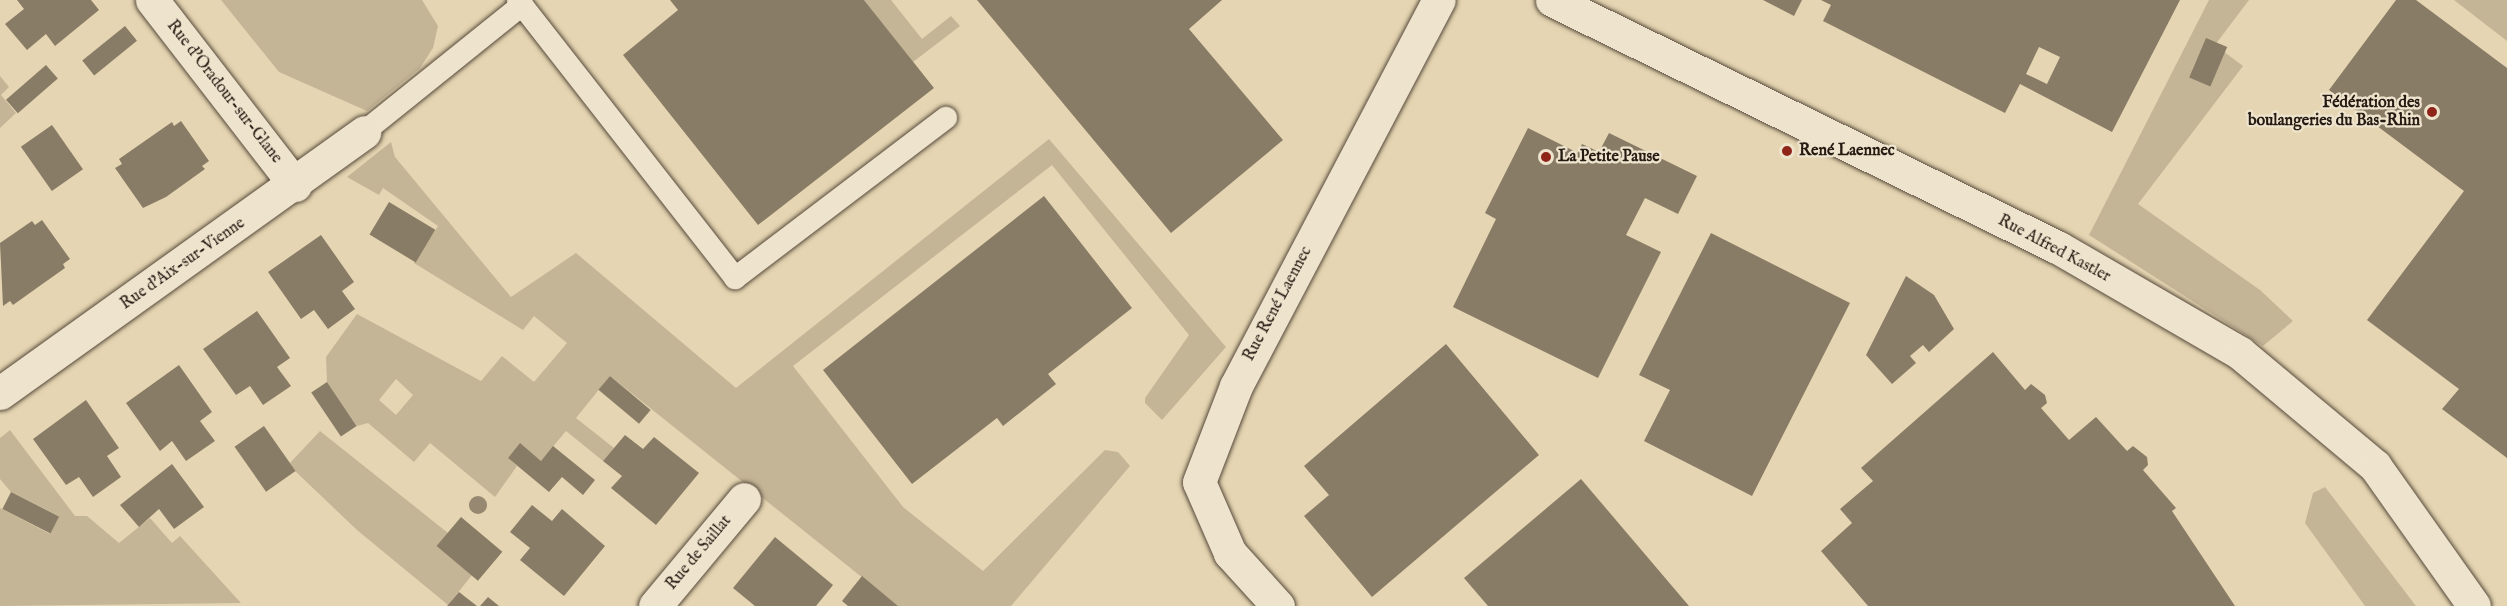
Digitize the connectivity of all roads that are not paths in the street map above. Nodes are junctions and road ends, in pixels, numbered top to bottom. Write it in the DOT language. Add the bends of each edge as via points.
graph roads {
  1 [pos="152,0"];
  2 [pos="1439,0"];
  3 [pos="1552,0"];
  4 [pos="520,3"];
  5 [pos="946,118"];
  6 [pos="364,132"];
  7 [pos="296,185"];
  8 [pos="0,393"];
  9 [pos="744,499"];
  10 [pos="655,606"];
  11 [pos="1278,606"];
  12 [pos="2474,606"];
  1 -- 7 [label="street, Rue d'Oradour-sur-Glane"];
  2 -- 11 [label="street, Rue René Laennec" via="1236,386 1199,482 1230,553"];
  3 -- 12 [label="street, Rue Alfred Kastler" via="2059,248 2240,353 2374,466"];
  4 -- 5 [label="lane" via="735,278"];
  4 -- 6 [label="lane"];
  6 -- 7 [label="street, Rue d'Aix-sur-Vienne"];
  7 -- 8 [label="street, Rue d'Aix-sur-Vienne"];
  9 -- 10 [label="street, Rue de Saillat"];
}
